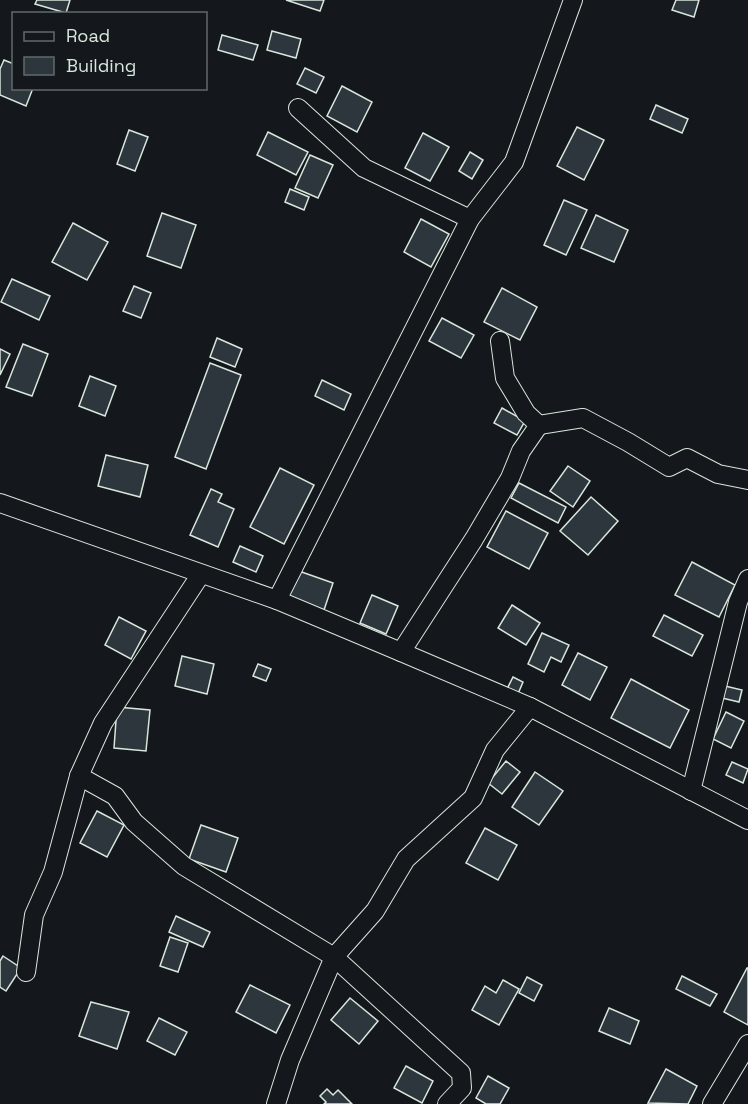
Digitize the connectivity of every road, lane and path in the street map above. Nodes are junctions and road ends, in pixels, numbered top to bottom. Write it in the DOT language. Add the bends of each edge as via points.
graph roads {
  1 [pos="573,0"];
  2 [pos="298,108"];
  3 [pos="470,219"];
  4 [pos="500,341"];
  5 [pos="539,425"];
  6 [pos="748,480"];
  7 [pos="0,502"];
  8 [pos="201,574"];
  9 [pos="748,579"];
  10 [pos="277,600"];
  11 [pos="401,652"];
  12 [pos="530,706"];
  13 [pos="79,776"];
  14 [pos="692,791"];
  15 [pos="748,820"];
  16 [pos="334,957"];
  17 [pos="26,972"];
  18 [pos="748,1044"];
  19 [pos="276,1104"];
  20 [pos="447,1104"];
  21 [pos="712,1104"];
  1 -- 3 [label="street" via="514,162"];
  2 -- 3 [label="street" via="364,168"];
  3 -- 10 [label="street"];
  4 -- 5 [label="street" via="505,378 526,413"];
  5 -- 6 [label="street" via="583,418 669,467 687,458 718,474"];
  5 -- 11 [label="street" via="474,539"];
  7 -- 8 [label="street"];
  8 -- 10 [label="street"];
  8 -- 13 [label="street" via="103,723"];
  9 -- 14 [label="street" via="738,602"];
  10 -- 11 [label="street"];
  11 -- 12 [label="street"];
  12 -- 14 [label="street"];
  12 -- 16 [label="street" via="495,750 473,798 406,859 375,911"];
  13 -- 16 [label="street" via="115,796 134,822 184,866"];
  13 -- 17 [label="street" via="53,872 33,915"];
  14 -- 15 [label="street"];
  16 -- 19 [label="street" via="290,1060"];
  16 -- 20 [label="street" via="461,1073 462,1088"];
  18 -- 21 [label="street"];
}
